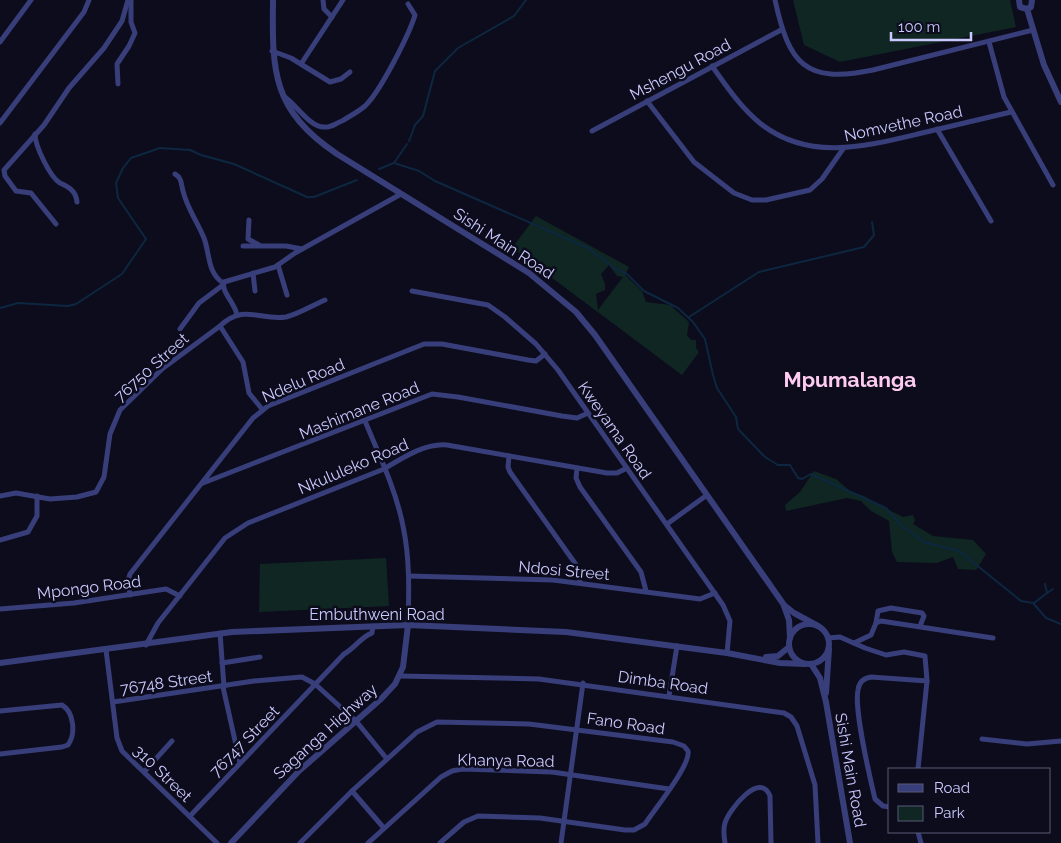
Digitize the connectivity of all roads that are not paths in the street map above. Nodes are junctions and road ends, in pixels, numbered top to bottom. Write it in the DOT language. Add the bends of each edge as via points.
graph roads {
  1 [pos="32,0"];
  2 [pos="89,0"];
  3 [pos="129,0"];
  4 [pos="273,0"];
  5 [pos="323,0"];
  6 [pos="343,0"];
  7 [pos="775,0"];
  8 [pos="1019,0"];
  9 [pos="1041,0"];
  10 [pos="1032,1"];
  11 [pos="408,4"];
  12 [pos="1027,9"];
  13 [pos="332,17"];
  14 [pos="781,30"];
  15 [pos="1033,30"];
  16 [pos="0,42"];
  17 [pos="989,42"];
  18 [pos="272,51"];
  19 [pos="301,64"];
  20 [pos="712,66"];
  21 [pos="350,72"];
  22 [pos="118,84"];
  23 [pos="283,96"];
  24 [pos="647,101"];
  25 [pos="1061,102"];
  26 [pos="1011,112"];
  27 [pos="0,122"];
  28 [pos="937,129"];
  29 [pos="592,131"];
  30 [pos="35,134"];
  31 [pos="843,149"];
  32 [pos="175,174"];
  33 [pos="1053,185"];
  34 [pos="401,194"];
  35 [pos="77,202"];
  36 [pos="249,220"];
  37 [pos="991,221"];
  38 [pos="56,224"];
  39 [pos="243,246"];
  40 [pos="260,246"];
  41 [pos="302,249"];
  42 [pos="278,265"];
  43 [pos="252,273"];
  44 [pos="223,284"];
  45 [pos="255,291"];
  46 [pos="412,291"];
  47 [pos="286,295"];
  48 [pos="325,300"];
  49 [pos="237,315"];
  50 [pos="220,326"];
  51 [pos="180,329"];
  52 [pos="545,354"];
  53 [pos="262,410"];
  54 [pos="588,413"];
  55 [pos="365,421"];
  56 [pos="510,456"];
  57 [pos="577,468"];
  58 [pos="627,468"];
  59 [pos="384,469"];
  60 [pos="202,484"];
  61 [pos="707,495"];
  62 [pos="0,496"];
  63 [pos="37,496"];
  64 [pos="667,524"];
  65 [pos="0,540"];
  66 [pos="409,576"];
  67 [pos="580,582"];
  68 [pos="646,591"];
  69 [pos="715,593"];
  70 [pos="130,595"];
  71 [pos="180,596"];
  72 [pos="784,605"];
  73 [pos="0,608"];
  74 [pos="876,623"];
  75 [pos="408,625"];
  76 [pos="373,626"];
  77 [pos="818,626"];
  78 [pos="920,626"];
  79 [pos="220,634"];
  80 [pos="828,638"];
  81 [pos="993,638"];
  82 [pos="790,639"];
  83 [pos="854,643"];
  84 [pos="146,644"];
  85 [pos="677,646"];
  86 [pos="829,646"];
  87 [pos="789,647"];
  88 [pos="106,650"];
  89 [pos="727,653"];
  90 [pos="260,657"];
  91 [pos="755,657"];
  92 [pos="0,663"];
  93 [pos="222,663"];
  94 [pos="808,664"];
  95 [pos="400,676"];
  96 [pos="927,681"];
  97 [pos="583,683"];
  98 [pos="316,684"];
  99 [pos="224,687"];
  100 [pos="669,696"];
  101 [pos="113,702"];
  102 [pos="826,702"];
  103 [pos="0,711"];
  104 [pos="356,721"];
  105 [pos="577,729"];
  106 [pos="982,739"];
  107 [pos="172,741"];
  108 [pos="1061,741"];
  109 [pos="0,754"];
  110 [pos="388,759"];
  111 [pos="240,763"];
  112 [pos="918,768"];
  113 [pos="144,772"];
  114 [pos="571,775"];
  115 [pos="668,789"];
  116 [pos="352,791"];
  117 [pos="888,807"];
  118 [pos="190,816"];
  119 [pos="563,821"];
  120 [pos="384,827"];
  121 [pos="217,843"];
  122 [pos="231,843"];
  123 [pos="300,843"];
  124 [pos="368,843"];
  125 [pos="440,843"];
  126 [pos="561,843"];
  127 [pos="725,843"];
  128 [pos="771,843"];
  129 [pos="818,843"];
  130 [pos="850,843"];
  1 -- 16 [label="street"];
  2 -- 27 [label="street" via="84,12"];
  3 -- 22 [label="street" via="135,30 117,64"];
  3 -- 30 [label="street" via="122,21 107,44 68,88"];
  4 -- 18 [label="street, Sishi Main Road"];
  5 -- 13 [label="street" via="324,9"];
  6 -- 13 [label="street"];
  7 -- 14 [label="street"];
  8 -- 12 [label="street" via="1020,7"];
  9 -- 10 [label="street"];
  10 -- 12 [label="street"];
  11 -- 23 [label="street" via="415,15 410,27 395,59 359,111 324,127 311,123 300,108"];
  12 -- 15 [label="street"];
  13 -- 19 [label="street"];
  14 -- 17 [label="street" via="802,63 818,72 839,76"];
  14 -- 20 [label="street, Mshengu Road"];
  15 -- 17 [label="street"];
  15 -- 25 [label="street" via="1044,66"];
  17 -- 26 [label="street" via="1000,87"];
  18 -- 19 [label="street"];
  18 -- 23 [label="street, Sishi Main Road"];
  19 -- 21 [label="street" via="330,82"];
  20 -- 24 [label="street, Mshengu Road"];
  20 -- 31 [label="street, Nomvethe Road" via="743,107 762,125 791,141"];
  23 -- 34 [label="street, Sishi Main Road" via="309,134"];
  24 -- 29 [label="street, Mshengu Road"];
  24 -- 31 [label="street" via="694,162 734,193 752,200 810,190"];
  26 -- 28 [label="street, Nomvethe Road"];
  26 -- 33 [label="street"];
  28 -- 31 [label="street, Nomvethe Road"];
  28 -- 37 [label="street"];
  30 -- 35 [label="street" via="53,175 72,190"];
  30 -- 38 [label="street" via="4,173 16,191 31,193"];
  32 -- 44 [label="street" via="182,180 185,200 204,237 209,264"];
  34 -- 41 [label="street"];
  34 -- 61 [label="street, Sishi Main Road" via="529,273 576,312"];
  36 -- 40 [label="street" via="248,239"];
  39 -- 40 [label="street"];
  40 -- 41 [label="street"];
  41 -- 42 [label="street"];
  42 -- 43 [label="street"];
  42 -- 47 [label="street"];
  43 -- 44 [label="street" via="229,279"];
  43 -- 45 [label="street"];
  44 -- 49 [label="street"];
  44 -- 51 [label="street" via="199,303"];
  46 -- 52 [label="street, Kweyama Road" via="488,305"];
  48 -- 49 [label="street" via="288,316"];
  49 -- 50 [label="street"];
  50 -- 53 [label="street" via="243,362 249,393"];
  50 -- 63 [label="street, 76750 Street" via="158,373 120,410 110,434 104,477 96,492 50,499"];
  52 -- 53 [label="street, Ndelu Road" via="536,361 442,344 424,344"];
  52 -- 54 [label="street, Kweyama Road"];
  53 -- 60 [label="street, Ndelu Road"];
  54 -- 55 [label="street, Mashimane Road" via="577,418 432,394"];
  54 -- 58 [label="street, Kweyama Road"];
  55 -- 59 [label="street"];
  55 -- 60 [label="street, Mashimane Road"];
  56 -- 57 [label="street, Nkululeko Road"];
  56 -- 59 [label="street, Nkululeko Road" via="439,444"];
  56 -- 67 [label="street" via="510,472 577,566"];
  57 -- 58 [label="street, Nkululeko Road" via="612,474"];
  57 -- 68 [label="street" via="576,478 580,487 641,572"];
  58 -- 64 [label="street, Kweyama Road"];
  59 -- 66 [label="street" via="403,525"];
  59 -- 71 [label="street, Nkululeko Road" via="234,530"];
  60 -- 70 [label="street, Ndelu Road" via="130,574"];
  61 -- 64 [label="street"];
  61 -- 72 [label="street, Sishi Main Road"];
  62 -- 63 [label="street, 76750 Street" via="16,493"];
  63 -- 65 [label="street" via="37,516 28,532"];
  64 -- 69 [label="street, Kweyama Road"];
  66 -- 67 [label="street, Ndosi Street"];
  66 -- 75 [label="street"];
  67 -- 68 [label="street, Ndosi Street"];
  68 -- 69 [label="street, Ndosi Street" via="700,599"];
  69 -- 89 [label="street, Kweyama Road" via="730,621"];
  70 -- 71 [label="street, Mpongo Road" via="166,589"];
  70 -- 73 [label="street, Mpongo Road"];
  71 -- 84 [label="street, Nkululeko Road"];
  72 -- 77 [label="street, Sishi Main Road"];
  72 -- 82 [label="street, Sishi Main Road"];
  74 -- 78 [label="street"];
  74 -- 78 [label="street" via="878,611 890,608 922,613"];
  74 -- 83 [label="street" via="871,635"];
  75 -- 76 [label="street, Embuthweni Road"];
  75 -- 85 [label="street, Embuthweni Road" via="546,630"];
  75 -- 95 [label="street, Saganga Highway"];
  76 -- 79 [label="street, Embuthweni Road" via="283,628"];
  76 -- 98 [label="street, 76747 Street" via="372,634 344,654"];
  77 -- 80 [label="street"];
  77 -- 82 [label="street" via="811,624 798,628"];
  78 -- 81 [label="street"];
  79 -- 84 [label="street, Embuthweni Road"];
  79 -- 93 [label="street"];
  80 -- 83 [label="street" via="840,637"];
  80 -- 86 [label="street"];
  82 -- 87 [label="street"];
  83 -- 96 [label="street" via="886,655 904,652 925,656"];
  84 -- 88 [label="street, Embuthweni Road"];
  85 -- 89 [label="street, Embuthweni Road"];
  85 -- 100 [label="street"];
  86 -- 94 [label="street" via="823,658"];
  86 -- 102 [label="street, Sishi Main Road"];
  87 -- 91 [label="street, Embuthweni Road" via="778,656"];
  87 -- 94 [label="street" via="794,658"];
  88 -- 92 [label="street, Embuthweni Road"];
  88 -- 101 [label="street, 310 Street"];
  89 -- 91 [label="street, Embuthweni Road"];
  90 -- 93 [label="street"];
  91 -- 94 [label="street, Embuthweni Road" via="780,663"];
  93 -- 99 [label="street"];
  94 -- 102 [label="street, Sishi Main Road" via="820,678"];
  95 -- 97 [label="street, Dimba Road"];
  95 -- 104 [label="street, Saganga Highway" via="390,691"];
  96 -- 112 [label="street"];
  96 -- 117 [label="street" via="871,677 862,680 858,688 859,713 875,799"];
  97 -- 100 [label="street, Dimba Road"];
  97 -- 105 [label="street"];
  98 -- 99 [label="street, 76748 Street" via="298,677"];
  98 -- 104 [label="street"];
  98 -- 111 [label="street, 76747 Street"];
  99 -- 101 [label="street, 76748 Street"];
  99 -- 111 [label="street, 76748 Street"];
  100 -- 129 [label="street, Dimba Road" via="777,711 791,717 797,726 816,785"];
  101 -- 113 [label="street, 310 Street" via="119,745"];
  102 -- 130 [label="street, Sishi Main Road"];
  103 -- 109 [label="street" via="62,705 69,712 73,734 68,744 62,747"];
  104 -- 110 [label="street"];
  104 -- 122 [label="street, Saganga Highway" via="299,771"];
  105 -- 110 [label="street, Fano Road" via="529,724 437,722 417,732"];
  105 -- 114 [label="street"];
  105 -- 115 [label="street, Fano Road" via="684,746 689,758"];
  106 -- 108 [label="street" via="1033,744"];
  107 -- 113 [label="street"];
  110 -- 116 [label="street, Fano Road"];
  111 -- 118 [label="street, 76747 Street"];
  113 -- 118 [label="street, 310 Street"];
  114 -- 115 [label="street, Khanya Road"];
  114 -- 119 [label="street"];
  114 -- 120 [label="street, Khanya Road" via="513,770 452,771"];
  115 -- 119 [label="street, Fano Road" via="645,824 634,830"];
  116 -- 120 [label="street"];
  116 -- 123 [label="street, Fano Road"];
  118 -- 121 [label="street, 310 Street"];
  119 -- 125 [label="street, Fano Road" via="478,816 464,822"];
  119 -- 126 [label="street"];
  120 -- 124 [label="street, Khanya Road"];
  127 -- 128 [label="street" via="727,819 751,789 759,787 770,796"];
}
